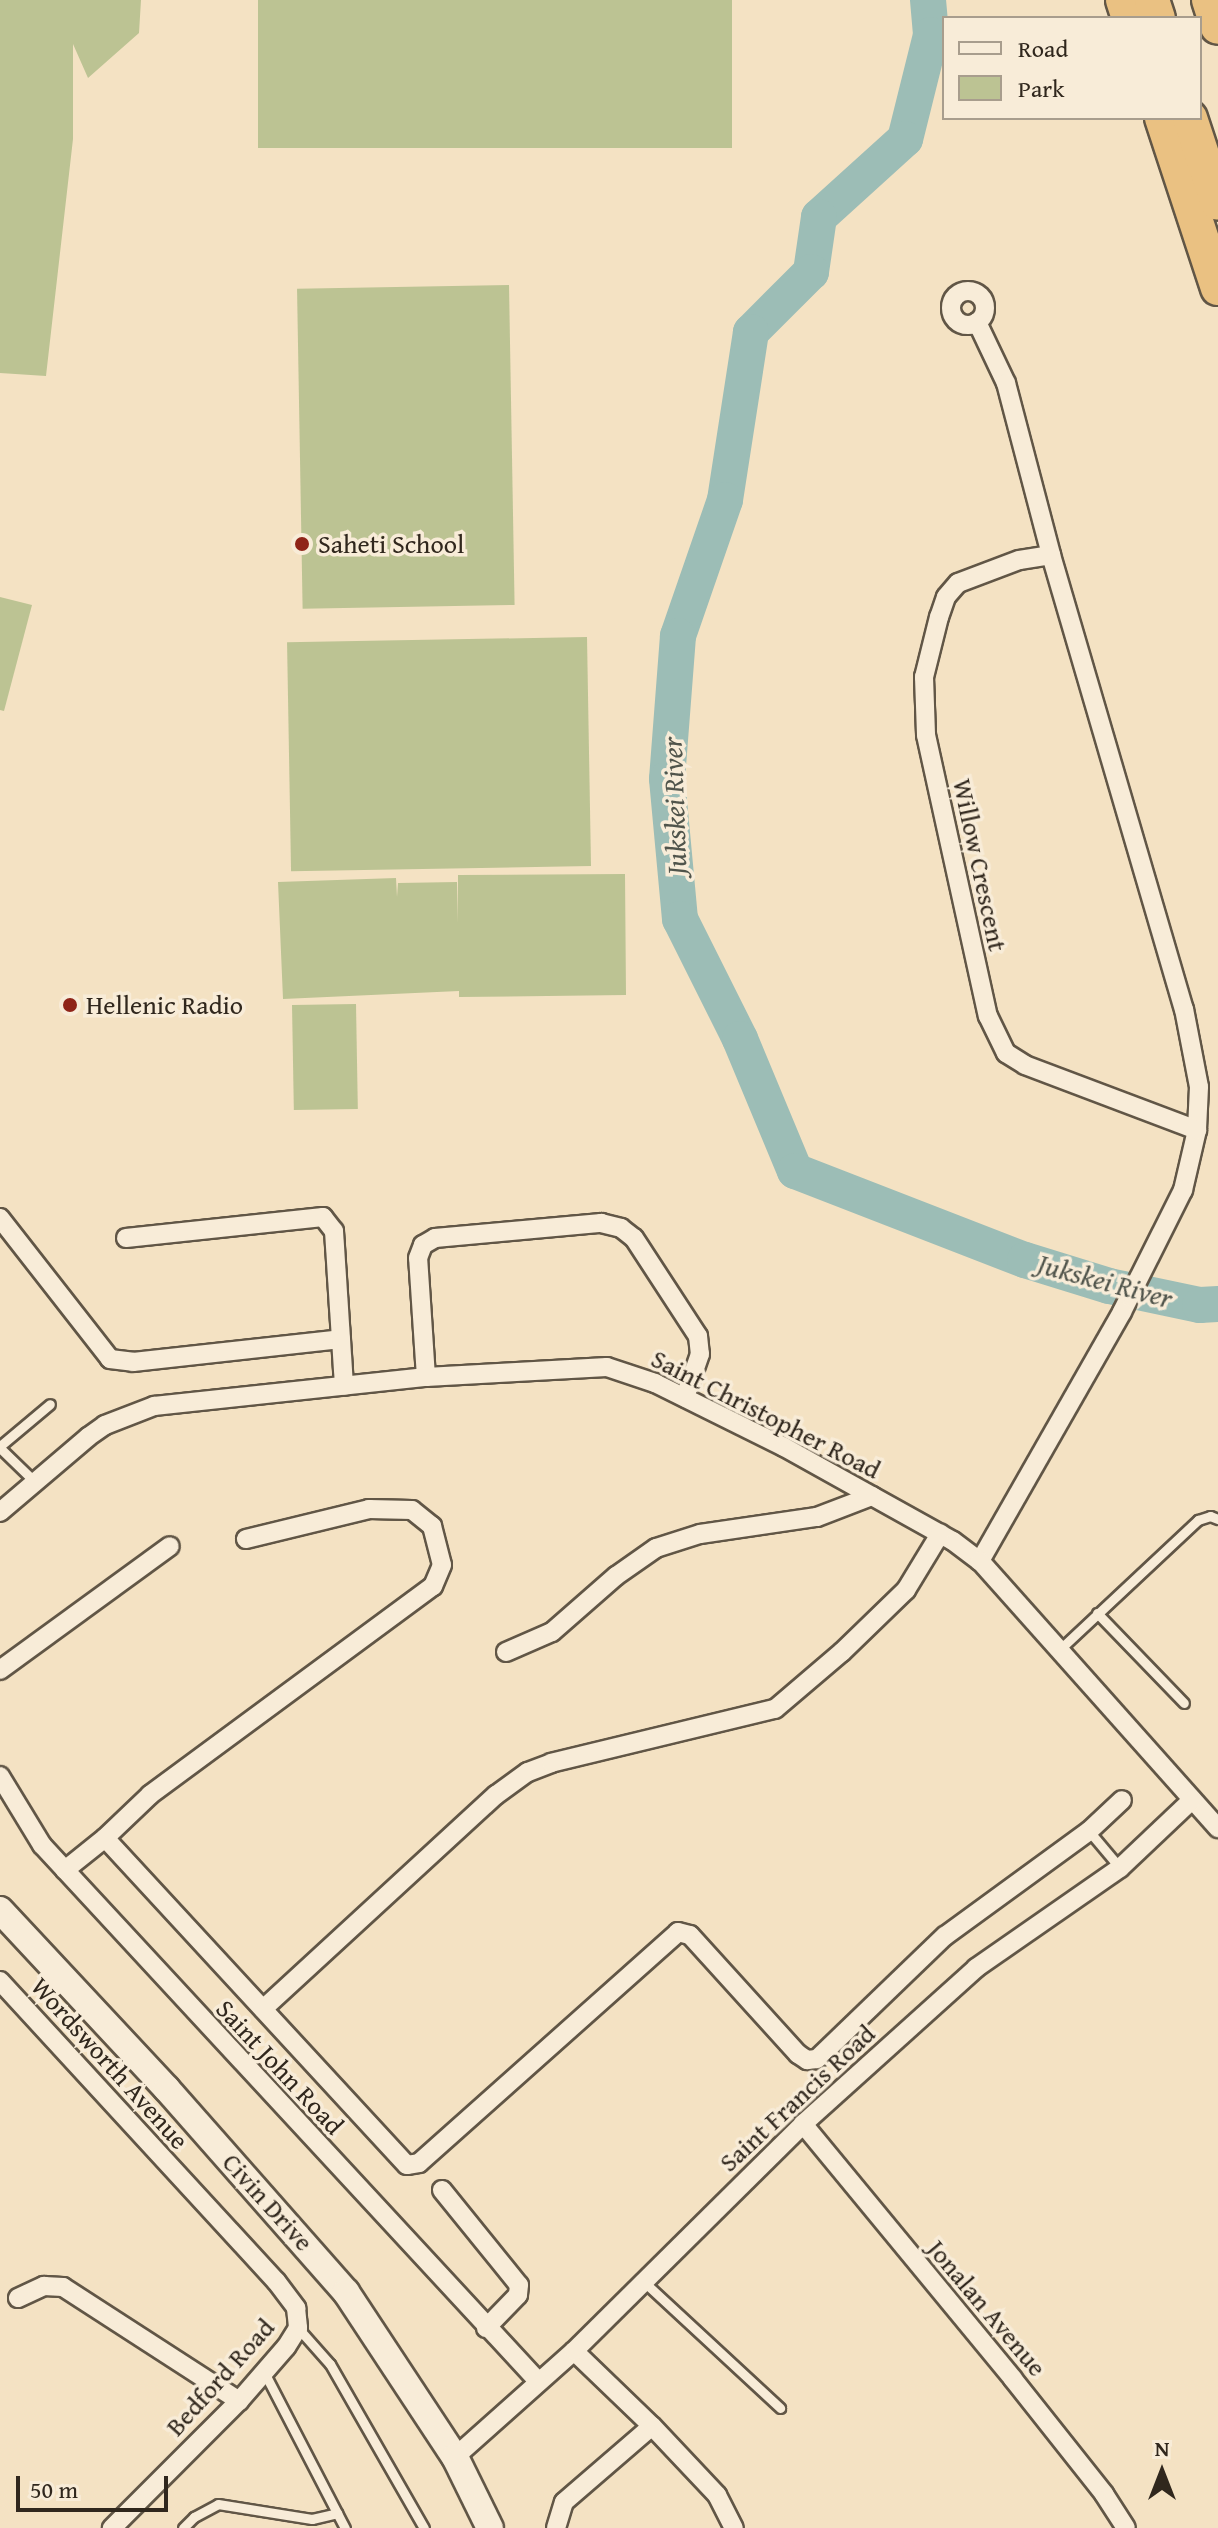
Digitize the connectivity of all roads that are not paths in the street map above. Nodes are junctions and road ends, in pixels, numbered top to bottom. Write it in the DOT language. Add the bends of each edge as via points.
graph roads {
  1 [pos="1209,0"];
  2 [pos="1218,27"];
  3 [pos="1163,120"];
  4 [pos="1191,120"];
  5 [pos="1218,203"];
  6 [pos="1218,288"];
  7 [pos="977,322"];
  8 [pos="1051,555"];
  9 [pos="1197,1130"];
  10 [pos="0,1218"];
  11 [pos="126,1238"];
  12 [pos="341,1339"];
  13 [pos="426,1377"];
  14 [pos="344,1386"];
  15 [pos="685,1397"];
  16 [pos="50,1404"];
  17 [pos="0,1447"];
  18 [pos="34,1481"];
  19 [pos="872,1496"];
  20 [pos="0,1512"];
  21 [pos="1218,1519"];
  22 [pos="940,1534"];
  23 [pos="246,1539"];
  24 [pos="170,1546"];
  25 [pos="980,1561"];
  26 [pos="1097,1613"];
  27 [pos="1058,1651"];
  28 [pos="506,1652"];
  29 [pos="0,1670"];
  30 [pos="1184,1703"];
  31 [pos="0,1776"];
  32 [pos="1122,1800"];
  33 [pos="1192,1800"];
  34 [pos="1218,1828"];
  35 [pos="1089,1831"];
  36 [pos="105,1838"];
  37 [pos="1120,1868"];
  38 [pos="65,1870"];
  39 [pos="0,1910"];
  40 [pos="0,1981"];
  41 [pos="263,2009"];
  42 [pos="803,2124"];
  43 [pos="442,2190"];
  44 [pos="643,2281"];
  45 [pos="18,2298"];
  46 [pos="298,2328"];
  47 [pos="486,2328"];
  48 [pos="574,2351"];
  49 [pos="264,2372"];
  50 [pos="538,2381"];
  51 [pos="239,2401"];
  52 [pos="780,2408"];
  53 [pos="652,2426"];
  54 [pos="455,2457"];
  55 [pos="337,2513"];
  56 [pos="112,2528"];
  57 [pos="183,2528"];
  58 [pos="345,2528"];
  59 [pos="424,2528"];
  60 [pos="490,2528"];
  61 [pos="556,2528"];
  62 [pos="734,2528"];
  63 [pos="1126,2528"];
  1 -- 2 [label="highway"];
  3 -- 6 [label="highway"];
  4 -- 5 [label="highway"];
  7 -- 8 [label="street" via="1006,383"];
  8 -- 9 [label="street" via="1184,1009 1199,1087"];
  8 -- 9 [label="street, Willow Crescent" via="1019,560 958,583 946,597 924,677 926,735 988,1016 1006,1053 1076,1086"];
  9 -- 25 [label="street" via="1183,1190 1158,1244"];
  10 -- 12 [label="street" via="110,1359 133,1362"];
  11 -- 12 [label="street" via="323,1217 334,1231"];
  12 -- 14 [label="street"];
  13 -- 14 [label="street, Saint Christopher Road"];
  13 -- 15 [label="street, Saint Christopher Road" via="607,1367"];
  13 -- 15 [label="street" via="418,1258 423,1245 435,1238 601,1223 634,1238 698,1336 700,1354"];
  14 -- 18 [label="street, Saint Christopher Road" via="137,1411 97,1431"];
  15 -- 19 [label="street, Saint Christopher Road"];
  16 -- 17 [label="lane"];
  17 -- 18 [label="lane"];
  18 -- 20 [label="street, Saint Christopher Road"];
  19 -- 22 [label="street, Saint Christopher Road"];
  19 -- 28 [label="street" via="817,1517 700,1534 656,1548 552,1632"];
  21 -- 26 [label="lane" via="1198,1520"];
  22 -- 25 [label="street, Saint Christopher Road"];
  22 -- 41 [label="street" via="906,1590 775,1709 528,1772 496,1795"];
  23 -- 36 [label="street" via="369,1509 412,1510 432,1526 442,1565 433,1586 150,1795"];
  24 -- 29 [label="street"];
  25 -- 27 [label="street, Saint Christopher Road"];
  26 -- 27 [label="lane"];
  26 -- 30 [label="lane"];
  27 -- 33 [label="street, Saint Christopher Road"];
  31 -- 38 [label="street, Saint John Road" via="42,1845"];
  32 -- 35 [label="street"];
  33 -- 34 [label="street, Saint Christopher Road"];
  33 -- 37 [label="street, Saint Francis Road"];
  35 -- 37 [label="lane"];
  35 -- 41 [label="street" via="945,1936 813,2060 798,2054 690,1935 674,1933 411,2166"];
  36 -- 38 [label="street"];
  36 -- 41 [label="street"];
  37 -- 42 [label="street, Saint Francis Road" via="976,1968"];
  38 -- 47 [label="street, Saint John Road"];
  39 -- 54 [label="main road, Civin Drive" via="315,2255 372,2327"];
  40 -- 46 [label="street, Wordsworth Avenue" via="291,2298"];
  42 -- 44 [label="street, Saint Francis Road"];
  42 -- 63 [label="street, Jonalan Avenue" via="1023,2391"];
  43 -- 47 [label="street" via="519,2285 518,2295"];
  44 -- 48 [label="street, Saint Francis Road"];
  44 -- 52 [label="lane"];
  45 -- 51 [label="street" via="44,2286 63,2287"];
  46 -- 49 [label="street, Bedford Road"];
  46 -- 59 [label="lane" via="330,2364"];
  47 -- 50 [label="street, Saint John Road"];
  48 -- 50 [label="street, Saint Francis Road"];
  48 -- 53 [label="street"];
  49 -- 51 [label="street, Bedford Road"];
  49 -- 55 [label="lane"];
  50 -- 54 [label="street, Saint Francis Road"];
  51 -- 56 [label="street, Bedford Road"];
  53 -- 61 [label="street" via="570,2495"];
  53 -- 62 [label="street" via="717,2495"];
  54 -- 60 [label="main road, Civin Drive"];
  55 -- 57 [label="lane" via="312,2519 218,2504"];
  55 -- 58 [label="lane"];
}
